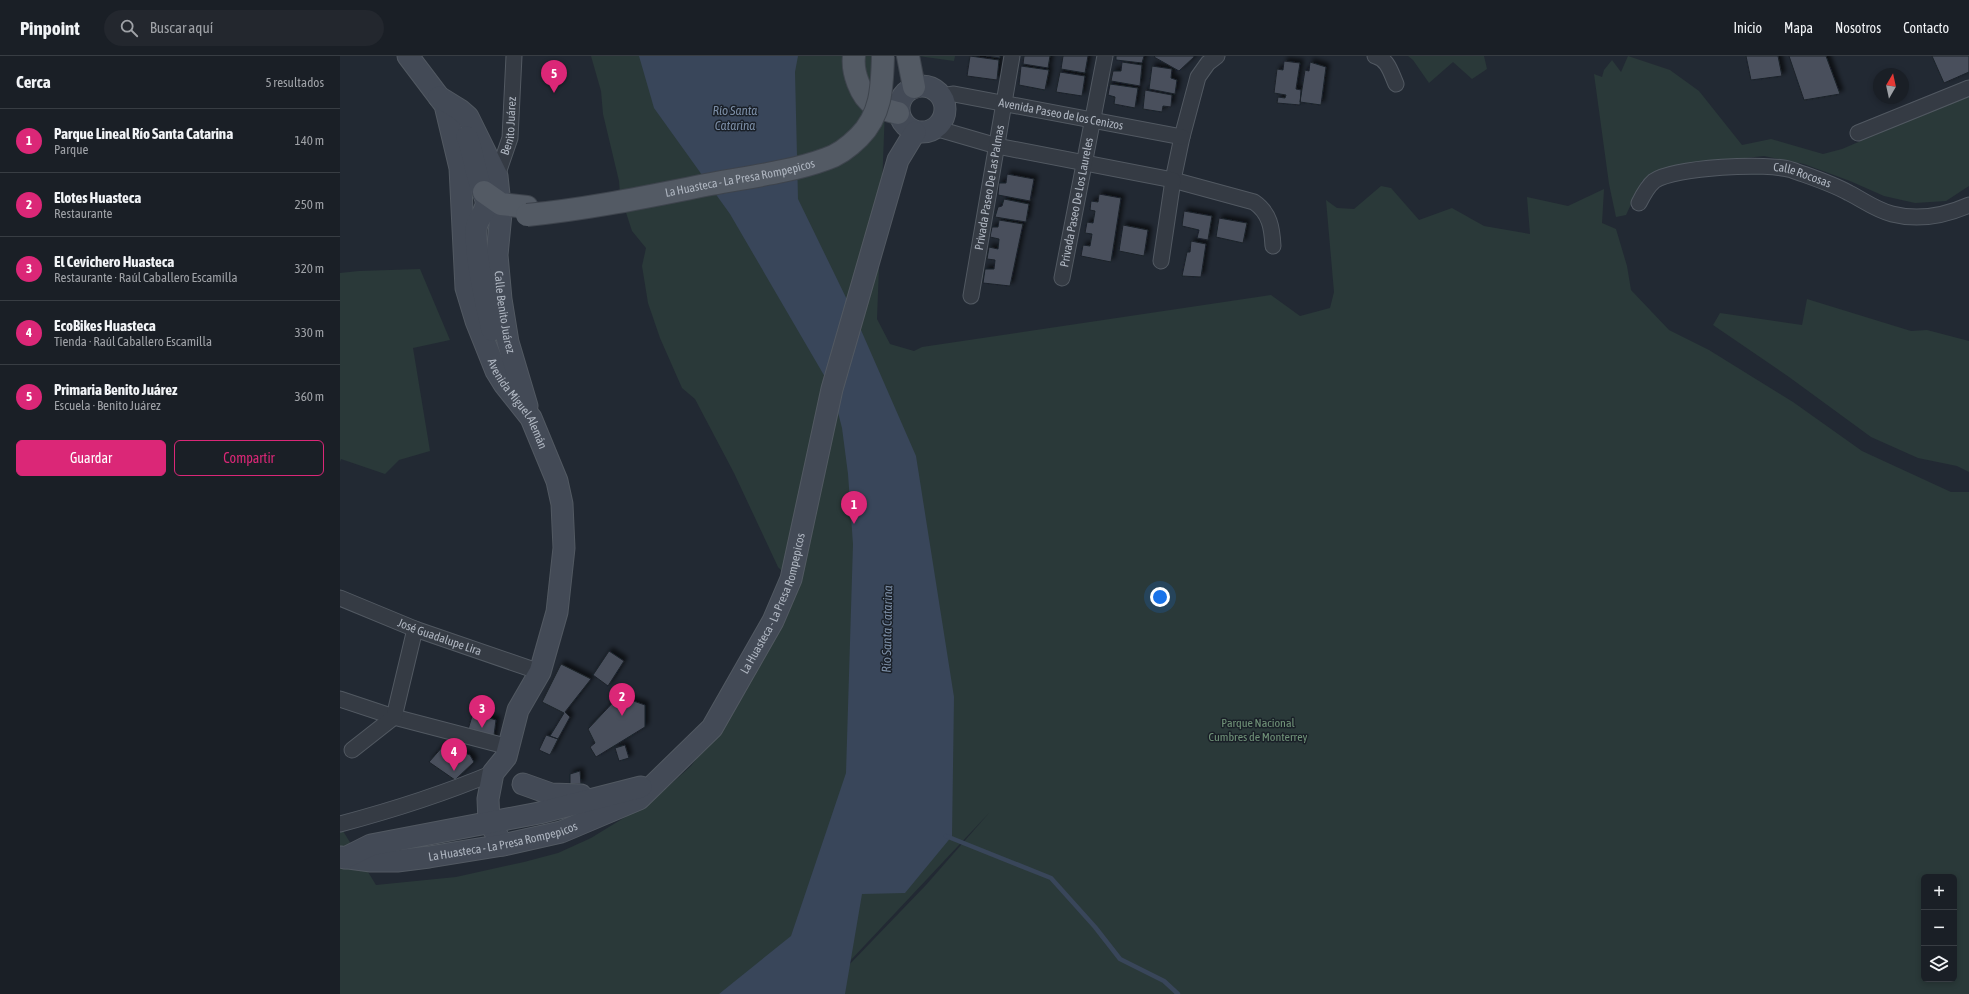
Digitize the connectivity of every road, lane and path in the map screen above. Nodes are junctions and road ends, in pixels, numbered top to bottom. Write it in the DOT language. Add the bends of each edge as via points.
graph roads {
  1 [pos="408,56"];
  2 [pos="514,56"];
  3 [pos="854,56"];
  4 [pos="875,56"];
  5 [pos="883,56"];
  6 [pos="908,56"];
  7 [pos="1012,56"];
  8 [pos="1105,56"];
  9 [pos="1218,56"];
  10 [pos="1375,56"];
  11 [pos="1396,84"];
  12 [pos="914,87"];
  13 [pos="1969,88"];
  14 [pos="941,96"];
  15 [pos="442,101"];
  16 [pos="1004,104"];
  17 [pos="898,113"];
  18 [pos="1092,121"];
  19 [pos="925,130"];
  20 [pos="1858,133"];
  21 [pos="1182,137"];
  22 [pos="997,146"];
  23 [pos="1084,163"];
  24 [pos="1173,180"];
  25 [pos="491,196"];
  26 [pos="1639,203"];
  27 [pos="1969,205"];
  28 [pos="527,211"];
  29 [pos="1273,246"];
  30 [pos="1161,261"];
  31 [pos="1062,278"];
  32 [pos="971,296"];
  33 [pos="504,384"];
  34 [pos="531,418"];
  35 [pos="340,598"];
  36 [pos="415,629"];
  37 [pos="540,672"];
  38 [pos="340,699"];
  39 [pos="394,717"];
  40 [pos="352,750"];
  41 [pos="503,759"];
  42 [pos="523,784"];
  43 [pos="650,787"];
  44 [pos="616,794"];
  45 [pos="548,811"];
  46 [pos="489,822"];
  47 [pos="340,824"];
  48 [pos="561,832"];
  49 [pos="539,838"];
  50 [pos="503,845"];
  51 [pos="342,857"];
  1 -- 15 [label="main road, Avenida Miguel Alemán"];
  2 -- 25 [label="street, Benito Juárez" via="510,138"];
  3 -- 17 [label="main road" via="856,75 866,97 874,105"];
  4 -- 28 [label="main road, La Huasteca - La Presa Rompepicos" via="870,95 862,114 851,130 825,150 805,157 594,201"];
  5 -- 28 [label="main road, La Huasteca - La Presa Rompepicos, bridge" via="881,96 872,119 860,136 844,150 827,159 596,207"];
  6 -- 12 [label="main road"];
  7 -- 16 [label="street, Privada Paseo De Las Palmas"];
  8 -- 18 [label="street, Privada Paseo De Los Laureles"];
  9 -- 21 [label="street" via="1208,63 1198,77"];
  10 -- 11 [label="street" via="1381,57 1387,63"];
  12 -- 14 [label="main road" via="929,88"];
  12 -- 17 [label="main road" via="902,97"];
  13 -- 20 [label="street"];
  14 -- 16 [label="street, Avenida Paseo de los Cenizos" via="954,94"];
  14 -- 19 [label="main road" via="945,110 940,124"];
  15 -- 25 [label="main road" via="468,117"];
  15 -- 33 [label="main road, Avenida Miguel Alemán" via="460,168 466,288 484,345"];
  16 -- 18 [label="street, Avenida Paseo de los Cenizos"];
  16 -- 22 [label="street, Privada Paseo De Las Palmas"];
  17 -- 19 [label="main road" via="904,124"];
  18 -- 21 [label="street, Avenida Paseo de los Cenizos"];
  18 -- 23 [label="street, Privada Paseo De Los Laureles"];
  19 -- 22 [label="street"];
  19 -- 43 [label="main road, La Huasteca - La Presa Rompepicos" via="898,160 832,389 791,579 773,621 712,728"];
  21 -- 24 [label="street"];
  22 -- 23 [label="street"];
  22 -- 32 [label="street, Privada Paseo De Las Palmas"];
  23 -- 24 [label="street"];
  23 -- 31 [label="street, Privada Paseo De Los Laureles"];
  24 -- 29 [label="street" via="1254,202 1268,216"];
  24 -- 30 [label="street"];
  25 -- 28 [label="main road"];
  25 -- 33 [label="main road" via="476,223 476,237 484,291"];
  25 -- 34 [label="main road, Calle Benito Juárez" via="501,300 508,342"];
  26 -- 27 [label="street, Calle Rocosas" via="1655,181 1668,175 1688,171 1761,166 1790,169 1848,192 1877,209 1892,214 1915,218 1930,217"];
  33 -- 34 [label="main road, Avenida Miguel Alemán"];
  34 -- 37 [label="main road, Avenida Miguel Alemán" via="557,481 564,527 562,576 557,612"];
  35 -- 36 [label="street, José Guadalupe Lira"];
  36 -- 37 [label="street, José Guadalupe Lira"];
  36 -- 39 [label="street"];
  37 -- 41 [label="main road, Avenida Miguel Alemán" via="518,710"];
  38 -- 39 [label="street"];
  39 -- 40 [label="street"];
  39 -- 41 [label="street"];
  41 -- 42 [label="main road" via="513,763"];
  41 -- 46 [label="main road, Avenida Miguel Alemán" via="488,799"];
  41 -- 47 [label="street" via="450,792"];
  42 -- 44 [label="main road" via="551,794"];
  42 -- 45 [label="main road"];
  43 -- 44 [label="main road, La Huasteca - La Presa Rompepicos" via="635,788"];
  43 -- 48 [label="main road, La Huasteca - La Presa Rompepicos" via="639,798"];
  44 -- 45 [label="main road, La Huasteca - La Presa Rompepicos"];
  45 -- 46 [label="main road, La Huasteca - La Presa Rompepicos"];
  45 -- 48 [label="main road"];
  45 -- 49 [label="main road"];
  46 -- 50 [label="main road, Avenida Miguel Alemán"];
  46 -- 51 [label="main road, La Huasteca - La Presa Rompepicos" via="371,845"];
  48 -- 49 [label="main road, La Huasteca - La Presa Rompepicos"];
  49 -- 50 [label="main road, La Huasteca - La Presa Rompepicos"];
  50 -- 51 [label="main road, La Huasteca - La Presa Rompepicos" via="397,861"];
}
